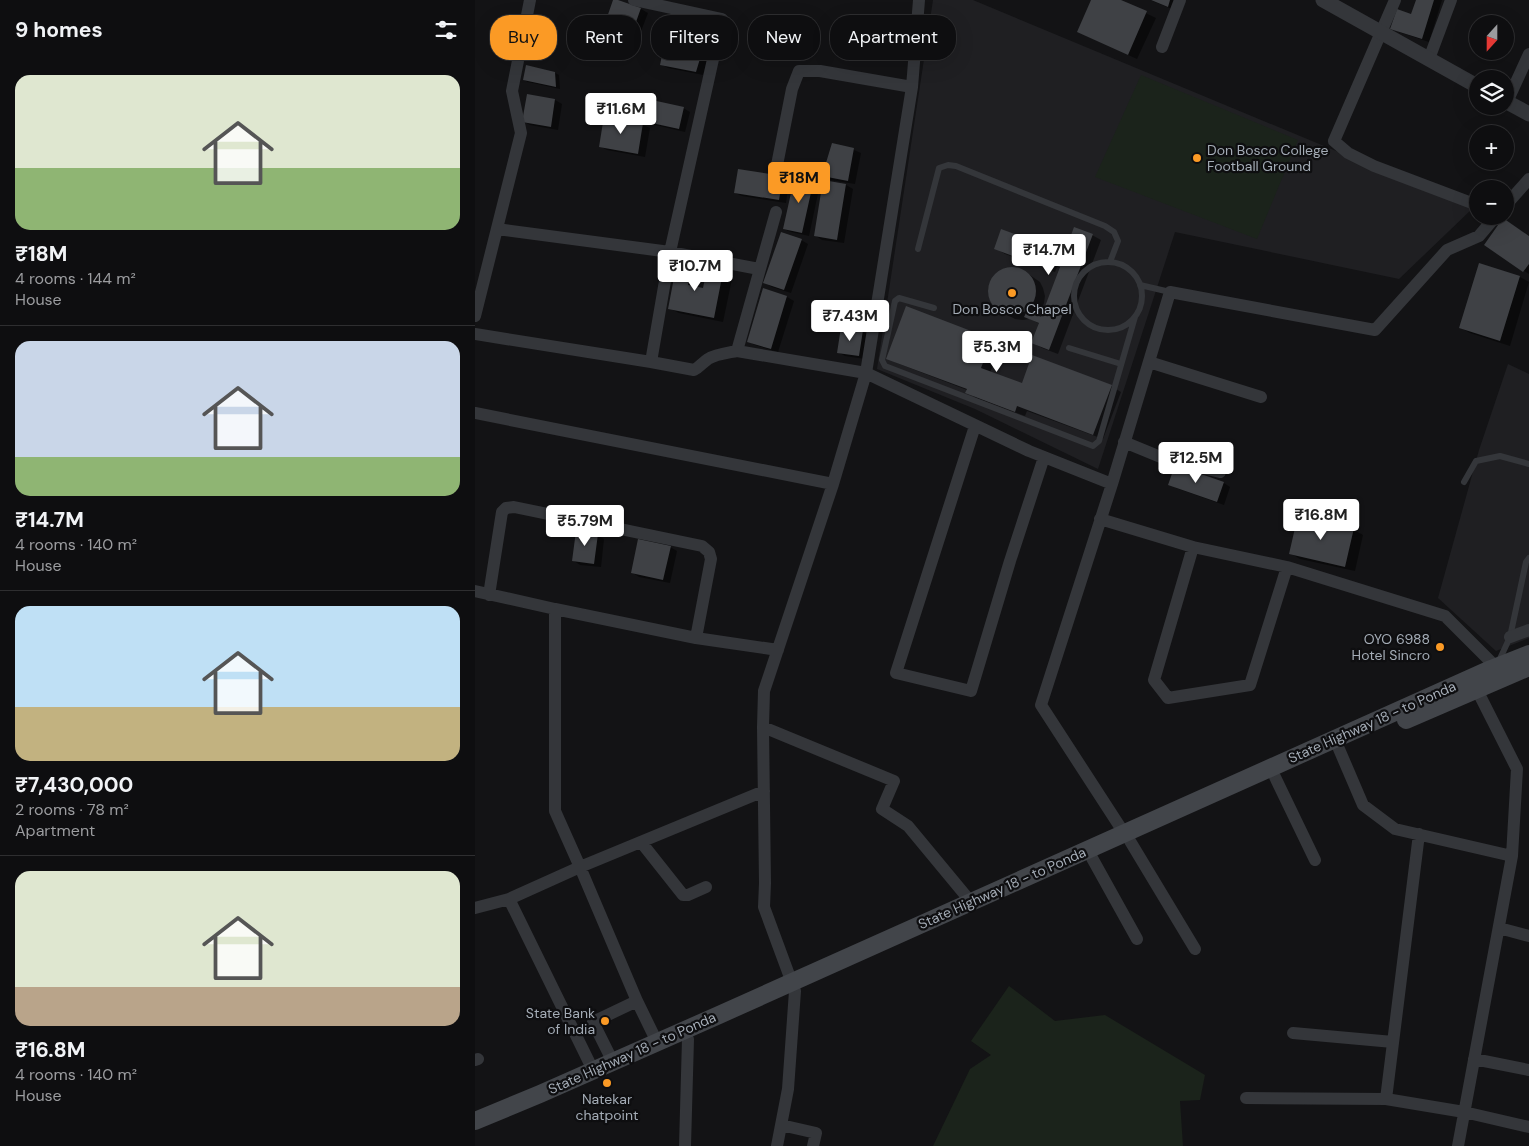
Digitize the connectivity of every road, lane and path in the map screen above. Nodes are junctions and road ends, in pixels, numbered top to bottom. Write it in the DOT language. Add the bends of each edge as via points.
graph roads {
  1 [pos="530,0"];
  2 [pos="634,0"];
  3 [pos="919,0"];
  4 [pos="1180,0"];
  5 [pos="1323,0"];
  6 [pos="1395,0"];
  7 [pos="1451,0"];
  8 [pos="1338,4"];
  9 [pos="1382,33"];
  10 [pos="1162,47"];
  11 [pos="1529,54"];
  12 [pos="1429,59"];
  13 [pos="1469,82"];
  14 [pos="1514,85"];
  15 [pos="913,87"];
  16 [pos="1514,106"];
  17 [pos="1529,114"];
  18 [pos="777,165"];
  19 [pos="1529,179"];
  20 [pos="1514,196"];
  21 [pos="1469,202"];
  22 [pos="776,212"];
  23 [pos="1489,225"];
  24 [pos="497,229"];
  25 [pos="918,249"];
  26 [pos="670,252"];
  27 [pos="1110,262"];
  28 [pos="759,269"];
  29 [pos="1141,285"];
  30 [pos="1170,292"];
  31 [pos="934,308"];
  32 [pos="475,316"];
  33 [pos="1135,317"];
  34 [pos="475,334"];
  35 [pos="1069,348"];
  36 [pos="737,351"];
  37 [pos="651,362"];
  38 [pos="1149,362"];
  39 [pos="1121,364"];
  40 [pos="866,373"];
  41 [pos="1261,397"];
  42 [pos="475,414"];
  43 [pos="975,426"];
  44 [pos="1124,442"];
  45 [pos="1044,457"];
  46 [pos="1529,464"];
  47 [pos="1220,472"];
  48 [pos="1464,482"];
  49 [pos="833,484"];
  50 [pos="1111,484"];
  51 [pos="1100,519"];
  52 [pos="1193,547"];
  53 [pos="1529,558"];
  54 [pos="1287,567"];
  55 [pos="475,591"];
  56 [pos="489,594"];
  57 [pos="555,609"];
  58 [pos="1529,630"];
  59 [pos="1510,637"];
  60 [pos="696,638"];
  61 [pos="777,650"];
  62 [pos="1529,654"];
  63 [pos="1529,667"];
  64 [pos="1499,672"];
  65 [pos="1474,684"];
  66 [pos="763,727"];
  67 [pos="1339,749"];
  68 [pos="1275,776"];
  69 [pos="764,791"];
  70 [pos="1419,834"];
  71 [pos="1127,837"];
  72 [pos="641,842"];
  73 [pos="1512,856"];
  74 [pos="1092,858"];
  75 [pos="1315,860"];
  76 [pos="580,867"];
  77 [pos="706,887"];
  78 [pos="509,898"];
  79 [pos="971,902"];
  80 [pos="475,908"];
  81 [pos="1499,928"];
  82 [pos="1529,936"];
  83 [pos="1137,940"];
  84 [pos="1195,949"];
  85 [pos="793,987"];
  86 [pos="637,1001"];
  87 [pos="1293,1033"];
  88 [pos="687,1039"];
  89 [pos="657,1042"];
  90 [pos="1393,1042"];
  91 [pos="1474,1059"];
  92 [pos="613,1062"];
  93 [pos="593,1070"];
  94 [pos="1529,1070"];
  95 [pos="1245,1098"];
  96 [pos="1386,1099"];
  97 [pos="1464,1112"];
  98 [pos="475,1121"];
  99 [pos="781,1125"];
  100 [pos="1529,1127"];
  101 [pos="475,1132"];
  102 [pos="685,1146"];
  103 [pos="777,1146"];
  104 [pos="813,1146"];
  105 [pos="1458,1146"];
  1 -- 24 [label="street" via="512,90 521,133"];
  2 -- 26 [label="street" via="722,19"];
  3 -- 15 [label="street"];
  4 -- 10 [label="street"];
  5 -- 8 [label="street"];
  6 -- 9 [label="street"];
  7 -- 12 [label="street"];
  8 -- 9 [label="street"];
  9 -- 12 [label="street"];
  9 -- 21 [label="street" via="1334,142 1375,166"];
  11 -- 14 [label="street"];
  12 -- 13 [label="street"];
  15 -- 18 [label="street" via="820,71 799,71"];
  15 -- 40 [label="street"];
  16 -- 17 [label="street"];
  19 -- 20 [label="street"];
  22 -- 28 [label="street"];
  23 -- 30 [label="street" via="1479,236 1447,250 1375,330"];
  24 -- 26 [label="street"];
  24 -- 32 [label="street"];
  25 -- 27 [label="lane" via="939,168 948,165 1105,226 1114,232 1118,241"];
  26 -- 28 [label="street"];
  26 -- 37 [label="street"];
  27 -- 29 [label="lane" via="1127,267"];
  27 -- 33 [label="lane" via="1094,265 1078,280 1074,302 1078,312 1094,327 1105,330 1127,325"];
  28 -- 36 [label="street"];
  29 -- 30 [label="lane"];
  29 -- 33 [label="lane" via="1141,307"];
  30 -- 38 [label="street"];
  31 -- 39 [label="lane" via="899,298 895,301 882,360 885,366 1093,446 1099,441"];
  33 -- 39 [label="lane"];
  34 -- 37 [label="street"];
  35 -- 39 [label="lane"];
  36 -- 37 [label="street" via="716,355 694,370"];
  36 -- 40 [label="street"];
  38 -- 41 [label="street"];
  38 -- 44 [label="street"];
  40 -- 43 [label="street"];
  40 -- 49 [label="street"];
  42 -- 49 [label="street"];
  43 -- 45 [label="street"];
  43 -- 45 [label="street" via="896,673 971,691"];
  44 -- 47 [label="street" via="1163,458"];
  44 -- 50 [label="street"];
  45 -- 50 [label="street"];
  46 -- 48 [label="lane" via="1500,456 1476,461"];
  49 -- 61 [label="street"];
  50 -- 51 [label="street"];
  51 -- 52 [label="street"];
  51 -- 71 [label="street" via="1041,705"];
  52 -- 54 [label="street"];
  52 -- 54 [label="street" via="1154,680 1168,698 1250,685"];
  53 -- 59 [label="lane"];
  54 -- 64 [label="street" via="1445,616"];
  55 -- 56 [label="street"];
  56 -- 57 [label="street"];
  56 -- 60 [label="street" via="502,512 506,508 693,544 702,546 711,559"];
  57 -- 60 [label="street"];
  57 -- 76 [label="street" via="555,811"];
  58 -- 59 [label="street"];
  59 -- 64 [label="lane"];
  60 -- 61 [label="street"];
  61 -- 66 [label="street" via="764,691"];
  62 -- 64 [label="main road, State Highway 18 - to Ponda"];
  63 -- 64 [label="main road, State Highway 18 - to Ponda"];
  64 -- 65 [label="main road, State Highway 18 - to Ponda"];
  65 -- 67 [label="main road, State Highway 18 - to Ponda"];
  65 -- 71 [label="main road, State Highway 18 - to Ponda"];
  65 -- 73 [label="street" via="1517,769"];
  66 -- 69 [label="street"];
  66 -- 79 [label="street" via="894,781 882,809 908,826"];
  67 -- 68 [label="main road, State Highway 18 - to Ponda"];
  67 -- 70 [label="street" via="1363,804 1395,829"];
  68 -- 71 [label="main road, State Highway 18 - to Ponda"];
  68 -- 75 [label="street"];
  69 -- 72 [label="street"];
  69 -- 85 [label="street" via="764,907"];
  70 -- 73 [label="street"];
  70 -- 90 [label="street"];
  71 -- 74 [label="main road, State Highway 18 - to Ponda"];
  71 -- 79 [label="main road, State Highway 18 - to Ponda"];
  71 -- 84 [label="street"];
  72 -- 76 [label="street"];
  72 -- 77 [label="street" via="683,895"];
  73 -- 81 [label="street"];
  74 -- 83 [label="street"];
  74 -- 85 [label="main road, State Highway 18 - to Ponda"];
  76 -- 78 [label="street"];
  76 -- 86 [label="street"];
  78 -- 80 [label="street"];
  78 -- 93 [label="street"];
  79 -- 85 [label="main road, State Highway 18 - to Ponda"];
  81 -- 82 [label="street"];
  81 -- 91 [label="street"];
  85 -- 88 [label="main road, State Highway 18 - to Ponda"];
  85 -- 89 [label="main road, State Highway 18 - to Ponda"];
  85 -- 99 [label="street" via="788,1089"];
  86 -- 89 [label="street"];
  86 -- 92 [label="street" via="593,1022"];
  87 -- 90 [label="street"];
  88 -- 101 [label="main road, State Highway 18 - to Ponda"];
  88 -- 102 [label="street"];
  89 -- 92 [label="main road, State Highway 18 - to Ponda"];
  90 -- 96 [label="street"];
  91 -- 94 [label="street"];
  91 -- 97 [label="street"];
  92 -- 93 [label="main road, State Highway 18 - to Ponda"];
  93 -- 98 [label="main road, State Highway 18 - to Ponda"];
  95 -- 96 [label="street"];
  96 -- 97 [label="street"];
  97 -- 100 [label="street"];
  97 -- 105 [label="street"];
  99 -- 103 [label="street"];
  99 -- 104 [label="street" via="816,1133"];
}
